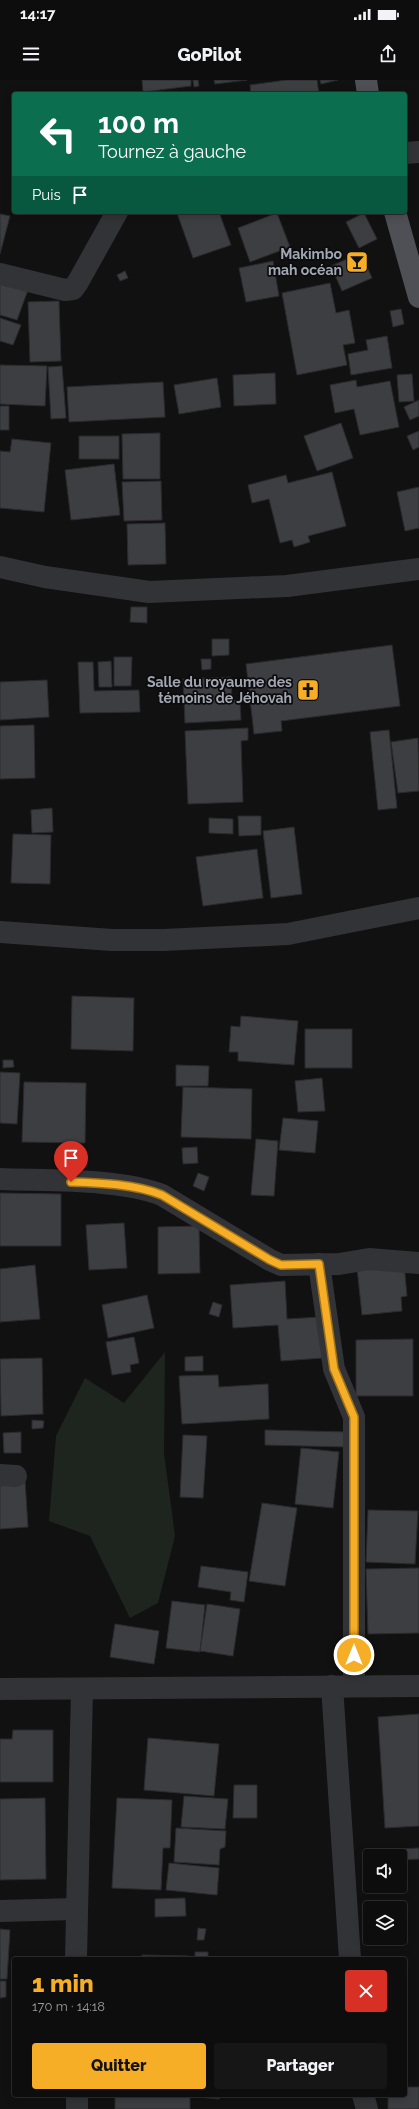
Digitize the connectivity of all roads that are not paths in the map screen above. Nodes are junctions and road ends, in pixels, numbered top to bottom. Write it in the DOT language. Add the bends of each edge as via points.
graph roads {
  1 [pos="366,80"];
  2 [pos="368,92"];
  3 [pos="419,152"];
  4 [pos="407,153"];
  5 [pos="116,214"];
  6 [pos="396,214"];
  7 [pos="0,274"];
  8 [pos="419,297"];
  9 [pos="0,567"];
  10 [pos="419,569"];
  11 [pos="419,908"];
  12 [pos="0,932"];
  13 [pos="0,1179"];
  14 [pos="319,1264"];
  15 [pos="419,1264"];
  16 [pos="332,1686"];
  17 [pos="354,1686"];
  18 [pos="419,1686"];
  19 [pos="0,1689"];
  20 [pos="82,1689"];
  21 [pos="76,1909"];
  22 [pos="0,1912"];
  23 [pos="76,1957"];
  24 [pos="350,1957"];
  25 [pos="76,2097"];
  26 [pos="364,2097"];
  27 [pos="77,2109"];
  28 [pos="367,2109"];
  1 -- 2 [label="main road"];
  3 -- 4 [label="street"];
  5 -- 7 [label="street" via="72,289 65,290"];
  6 -- 8 [label="main road"];
  9 -- 10 [label="street" via="46,577 149,592 287,586"];
  11 -- 12 [label="street" via="288,934 112,940"];
  13 -- 14 [label="street" via="99,1183 150,1190 281,1265"];
  14 -- 15 [label="street" via="339,1264 368,1259"];
  14 -- 17 [label="street" via="334,1369 354,1417"];
  16 -- 17 [label="street"];
  16 -- 20 [label="street"];
  16 -- 24 [label="street"];
  17 -- 18 [label="street"];
  19 -- 20 [label="street"];
  20 -- 21 [label="street"];
  21 -- 22 [label="street"];
  21 -- 23 [label="street"];
  25 -- 27 [label="street"];
  26 -- 28 [label="street"];
}
